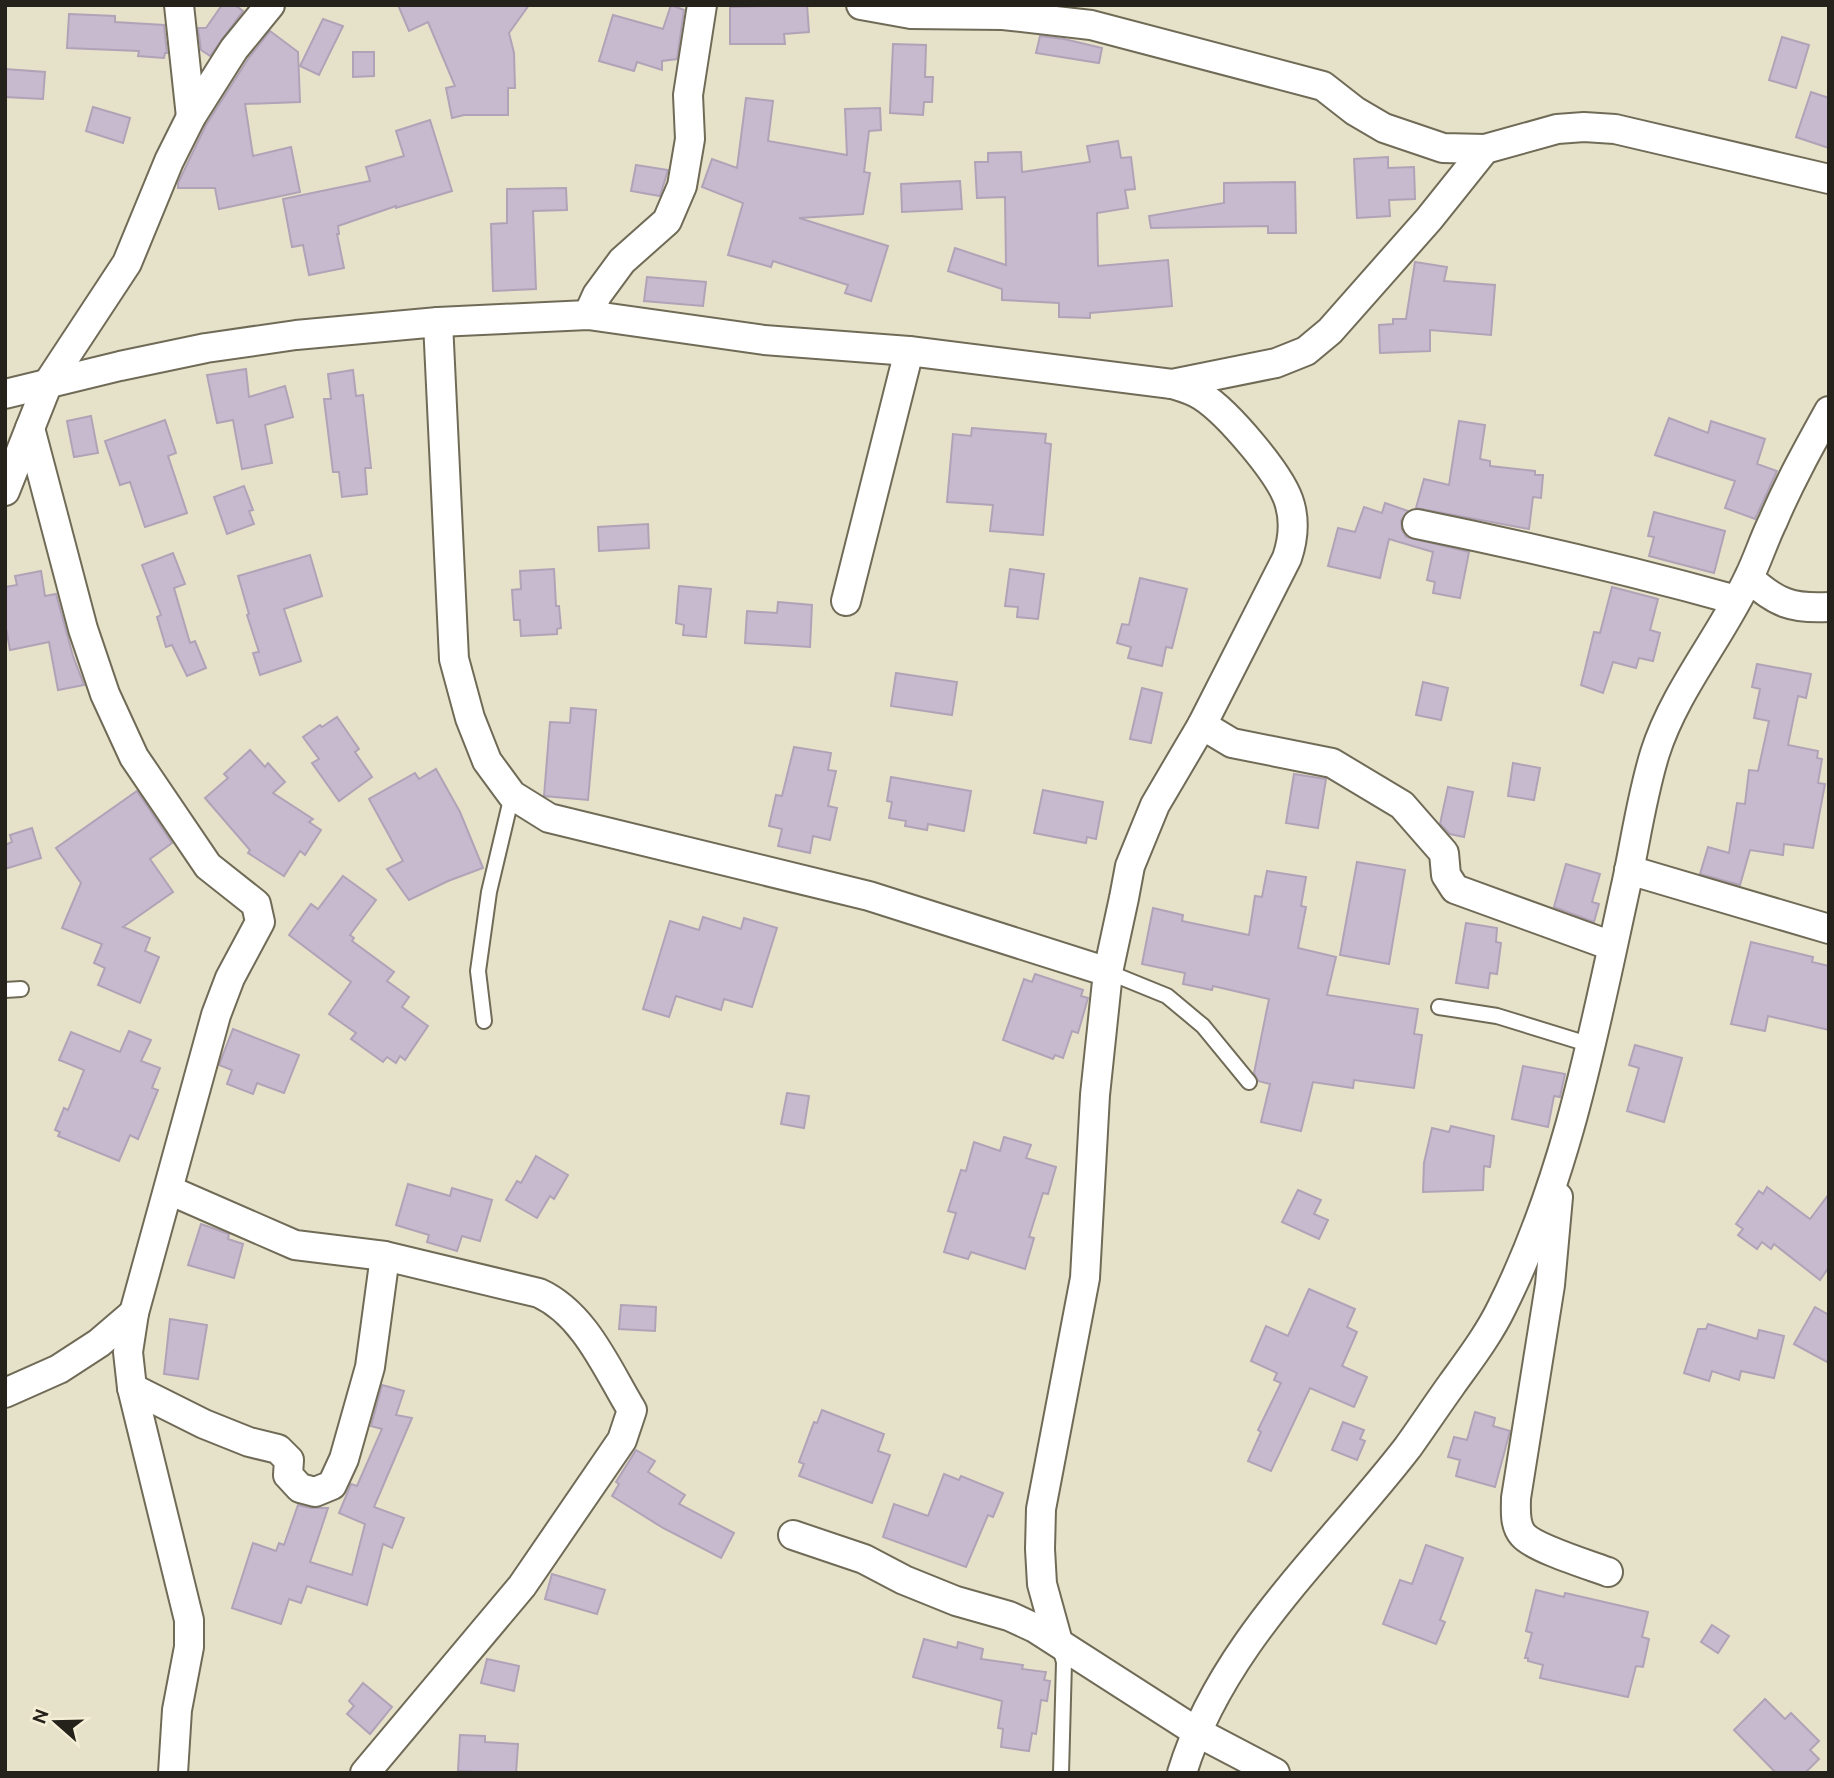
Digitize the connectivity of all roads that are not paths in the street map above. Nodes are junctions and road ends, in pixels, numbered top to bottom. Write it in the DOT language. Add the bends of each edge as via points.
graph roads {
  1 [pos="179,5"];
  2 [pos="270,5"];
  3 [pos="702,5"];
  4 [pos="862,5"];
  5 [pos="191,117"];
  6 [pos="1485,149"];
  7 [pos="1829,179"];
  8 [pos="588,315"];
  9 [pos="438,322"];
  10 [pos="909,351"];
  11 [pos="48,383"];
  12 [pos="1172,384"];
  13 [pos="5,394"];
  14 [pos="1829,411"];
  15 [pos="30,428"];
  16 [pos="5,491"];
  17 [pos="1417,524"];
  18 [pos="1743,589"];
  19 [pos="846,601"];
  20 [pos="1829,607"];
  21 [pos="1202,725"];
  22 [pos="513,795"];
  23 [pos="1629,870"];
  24 [pos="1829,929"];
  25 [pos="1612,946"];
  26 [pos="1108,972"];
  27 [pos="5,989"];
  28 [pos="21,989"];
  29 [pos="1439,1007"];
  30 [pos="484,1021"];
  31 [pos="1591,1045"];
  32 [pos="1249,1082"];
  33 [pos="1561,1160"];
  34 [pos="169,1190"];
  35 [pos="385,1256"];
  36 [pos="134,1313"];
  37 [pos="132,1388"];
  38 [pos="5,1393"];
  39 [pos="793,1535"];
  40 [pos="1608,1572"];
  41 [pos="1058,1642"];
  42 [pos="1197,1732"];
  43 [pos="173,1773"];
  44 [pos="365,1773"];
  45 [pos="1061,1773"];
  46 [pos="1182,1773"];
  47 [pos="1275,1773"];
  1 -- 5 [label="street"];
  2 -- 5 [label="street" via="234,49"];
  3 -- 8 [label="street" via="688,94 690,139 682,186 667,220 622,261"];
  4 -- 6 [label="street" via="911,13 1003,15 1091,25 1323,86 1384,128 1443,148"];
  5 -- 11 [label="street" via="127,263"];
  6 -- 7 [label="street" via="1557,129 1615,129"];
  6 -- 12 [label="street" via="1330,331 1306,351 1276,363"];
  8 -- 9 [label="street"];
  8 -- 10 [label="street" via="765,340"];
  9 -- 11 [label="street" via="206,348"];
  9 -- 22 [label="street" via="454,659 487,761"];
  10 -- 12 [label="street"];
  10 -- 19 [label="street"];
  11 -- 13 [label="street"];
  11 -- 15 [label="street"];
  12 -- 21 [label="street" via="1200,394 1226,415 1280,482 1290,504 1294,536"];
  14 -- 18 [label="street"];
  15 -- 16 [label="street"];
  15 -- 34 [label="street" via="83,629 134,758 208,866 256,904 259,912 260,922 216,1015"];
  17 -- 18 [label="street" via="1624,569"];
  18 -- 20 [label="street" via="1788,606"];
  18 -- 23 [label="street" via="1671,714 1640,807"];
  21 -- 25 [label="street" via="1232,743 1332,762 1402,806 1444,853 1446,875 1455,889"];
  21 -- 26 [label="street" via="1142,833 1130,866"];
  22 -- 26 [label="street" via="549,818 869,896"];
  22 -- 30 [label="lane" via="489,892 478,971"];
  23 -- 24 [label="street"];
  23 -- 25 [label="street"];
  25 -- 31 [label="street"];
  26 -- 32 [label="lane" via="1167,996 1203,1026"];
  26 -- 41 [label="street" via="1095,1095 1085,1278 1041,1509 1042,1584"];
  27 -- 28 [label="lane"];
  29 -- 31 [label="lane" via="1497,1016"];
  31 -- 33 [label="street"];
  33 -- 40 [label="street" via="1550,1284 1516,1520 1522,1535"];
  33 -- 42 [label="street" via="1529,1248 1481,1343 1407,1447 1284,1594 1221,1686"];
  34 -- 35 [label="street" via="295,1245"];
  34 -- 36 [label="street"];
  35 -- 37 [label="street" via="370,1367 344,1460 332,1485 315,1492 300,1488 288,1475 289,1460 278,1448 204,1424"];
  35 -- 44 [label="street" via="555,1300 569,1312 632,1410 622,1440 522,1586"];
  36 -- 37 [label="street" via="128,1352"];
  36 -- 38 [label="street" via="100,1343 59,1369"];
  37 -- 43 [label="street" via="189,1620"];
  39 -- 41 [label="street" via="864,1559 956,1601 1009,1616"];
  41 -- 42 [label="street"];
  41 -- 45 [label="lane" via="1064,1662"];
  42 -- 46 [label="street"];
  42 -- 47 [label="street"];
}
